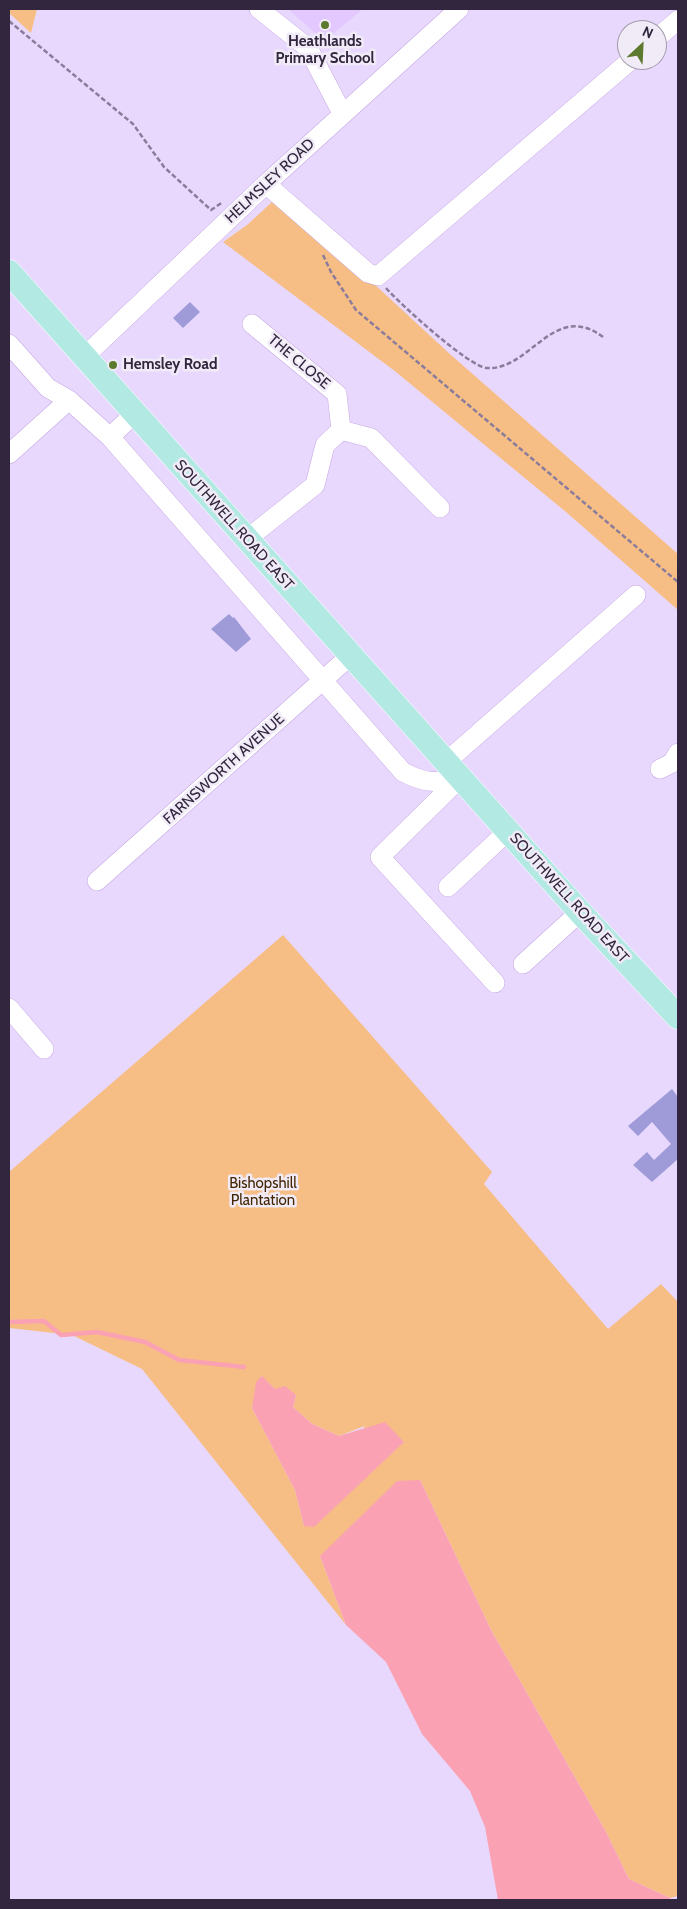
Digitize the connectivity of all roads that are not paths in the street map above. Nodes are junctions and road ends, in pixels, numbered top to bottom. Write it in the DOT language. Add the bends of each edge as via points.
graph roads {
  1 [pos="259,9"];
  2 [pos="459,9"];
  3 [pos="678,20"];
  4 [pos="667,29"];
  5 [pos="619,70"];
  6 [pos="342,113"];
  7 [pos="266,184"];
  8 [pos="9,272"];
  9 [pos="252,324"];
  10 [pos="9,344"];
  11 [pos="84,356"];
  12 [pos="69,400"];
  13 [pos="135,413"];
  14 [pos="341,430"];
  15 [pos="110,437"];
  16 [pos="9,454"];
  17 [pos="440,508"];
  18 [pos="247,539"];
  19 [pos="636,595"];
  20 [pos="350,656"];
  21 [pos="323,680"];
  22 [pos="453,770"];
  23 [pos="508,831"];
  24 [pos="97,882"];
  25 [pos="448,887"];
  26 [pos="580,912"];
  27 [pos="523,964"];
  28 [pos="495,983"];
  29 [pos="9,1008"];
  30 [pos="678,1017"];
  31 [pos="44,1049"];
  1 -- 6 [label="street" via="308,48"];
  2 -- 6 [label="street, HELMSLEY ROAD"];
  3 -- 4 [label="street"];
  5 -- 7 [label="street" via="378,276 368,273"];
  6 -- 7 [label="street, HELMSLEY ROAD"];
  7 -- 11 [label="street, HELMSLEY ROAD"];
  8 -- 11 [label="main road, SOUTHWELL ROAD EAST"];
  9 -- 14 [label="street, THE CLOSE" via="337,394"];
  10 -- 12 [label="street" via="48,388"];
  11 -- 13 [label="main road, SOUTHWELL ROAD EAST"];
  12 -- 15 [label="street"];
  12 -- 16 [label="street"];
  13 -- 15 [label="street"];
  13 -- 18 [label="main road, SOUTHWELL ROAD EAST"];
  14 -- 17 [label="street" via="371,438 410,488"];
  14 -- 18 [label="street" via="325,445 315,485"];
  15 -- 21 [label="street"];
  18 -- 20 [label="main road, SOUTHWELL ROAD EAST"];
  19 -- 22 [label="street"];
  20 -- 21 [label="street, FARNSWORTH AVENUE"];
  20 -- 22 [label="main road, SOUTHWELL ROAD EAST"];
  21 -- 22 [label="street" via="403,772 434,784"];
  21 -- 24 [label="street, FARNSWORTH AVENUE"];
  22 -- 23 [label="main road, SOUTHWELL ROAD EAST"];
  22 -- 28 [label="street" via="380,857"];
  23 -- 25 [label="street"];
  23 -- 26 [label="main road, SOUTHWELL ROAD EAST"];
  26 -- 27 [label="street"];
  26 -- 30 [label="main road, SOUTHWELL ROAD EAST"];
  29 -- 31 [label="street"];
}
